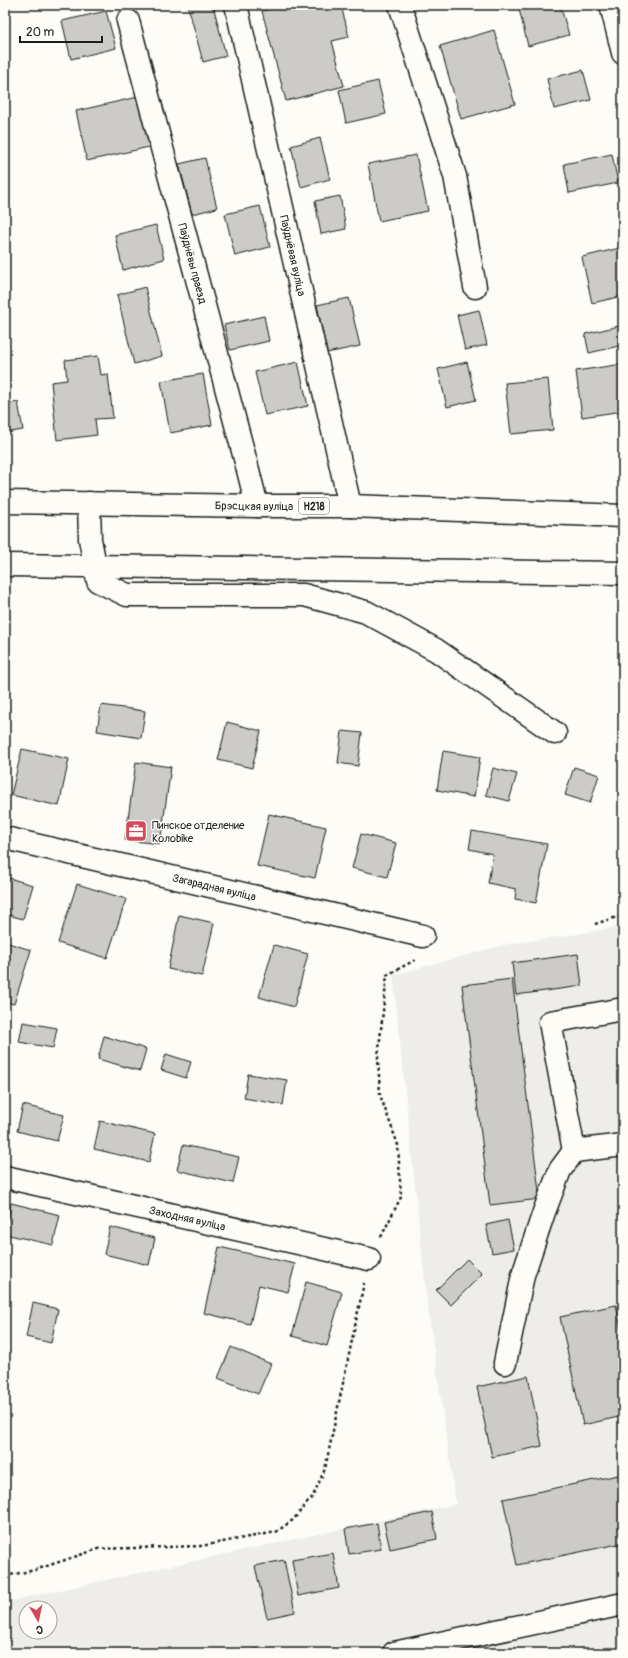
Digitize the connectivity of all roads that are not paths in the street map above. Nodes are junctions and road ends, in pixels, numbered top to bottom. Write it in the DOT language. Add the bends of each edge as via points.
graph roads {
  1 [pos="236,5"];
  2 [pos="400,5"];
  3 [pos="611,5"];
  4 [pos="128,20"];
  5 [pos="623,51"];
  6 [pos="474,287"];
  7 [pos="5,502"];
  8 [pos="89,503"];
  9 [pos="257,506"];
  10 [pos="350,506"];
  11 [pos="623,516"];
  12 [pos="5,565"];
  13 [pos="95,566"];
  14 [pos="623,573"];
  15 [pos="555,733"];
  16 [pos="5,838"];
  17 [pos="423,936"];
  18 [pos="623,1009"];
  19 [pos="623,1145"];
  20 [pos="574,1151"];
  21 [pos="5,1177"];
  22 [pos="369,1259"];
  23 [pos="505,1363"];
  24 [pos="623,1604"];
  25 [pos="394,1653"];
  1 -- 10 [label="street, Паўднёвая вуліца"];
  2 -- 6 [label="street" via="455,176"];
  3 -- 5 [label="street"];
  4 -- 9 [label="street, Паўднёвы праезд"];
  7 -- 8 [label="street, Брэсцкая вуліца / Н218"];
  8 -- 9 [label="street, Брэсцкая вуліца / Н218"];
  8 -- 13 [label="street" via="90,539"];
  9 -- 10 [label="street, Брэсцкая вуліца / Н218"];
  10 -- 11 [label="street, Брэсцкая вуліца / Н218"];
  12 -- 13 [label="street"];
  13 -- 14 [label="street"];
  13 -- 15 [label="street" via="98,581 128,595 304,596 366,612 436,650"];
  16 -- 17 [label="street, Загарадная вуліца"];
  18 -- 20 [label="street" via="550,1022"];
  19 -- 20 [label="street"];
  20 -- 23 [label="street" via="560,1170 523,1275"];
  21 -- 22 [label="street, Заходняя вуліца"];
  24 -- 25 [label="street"];
}
